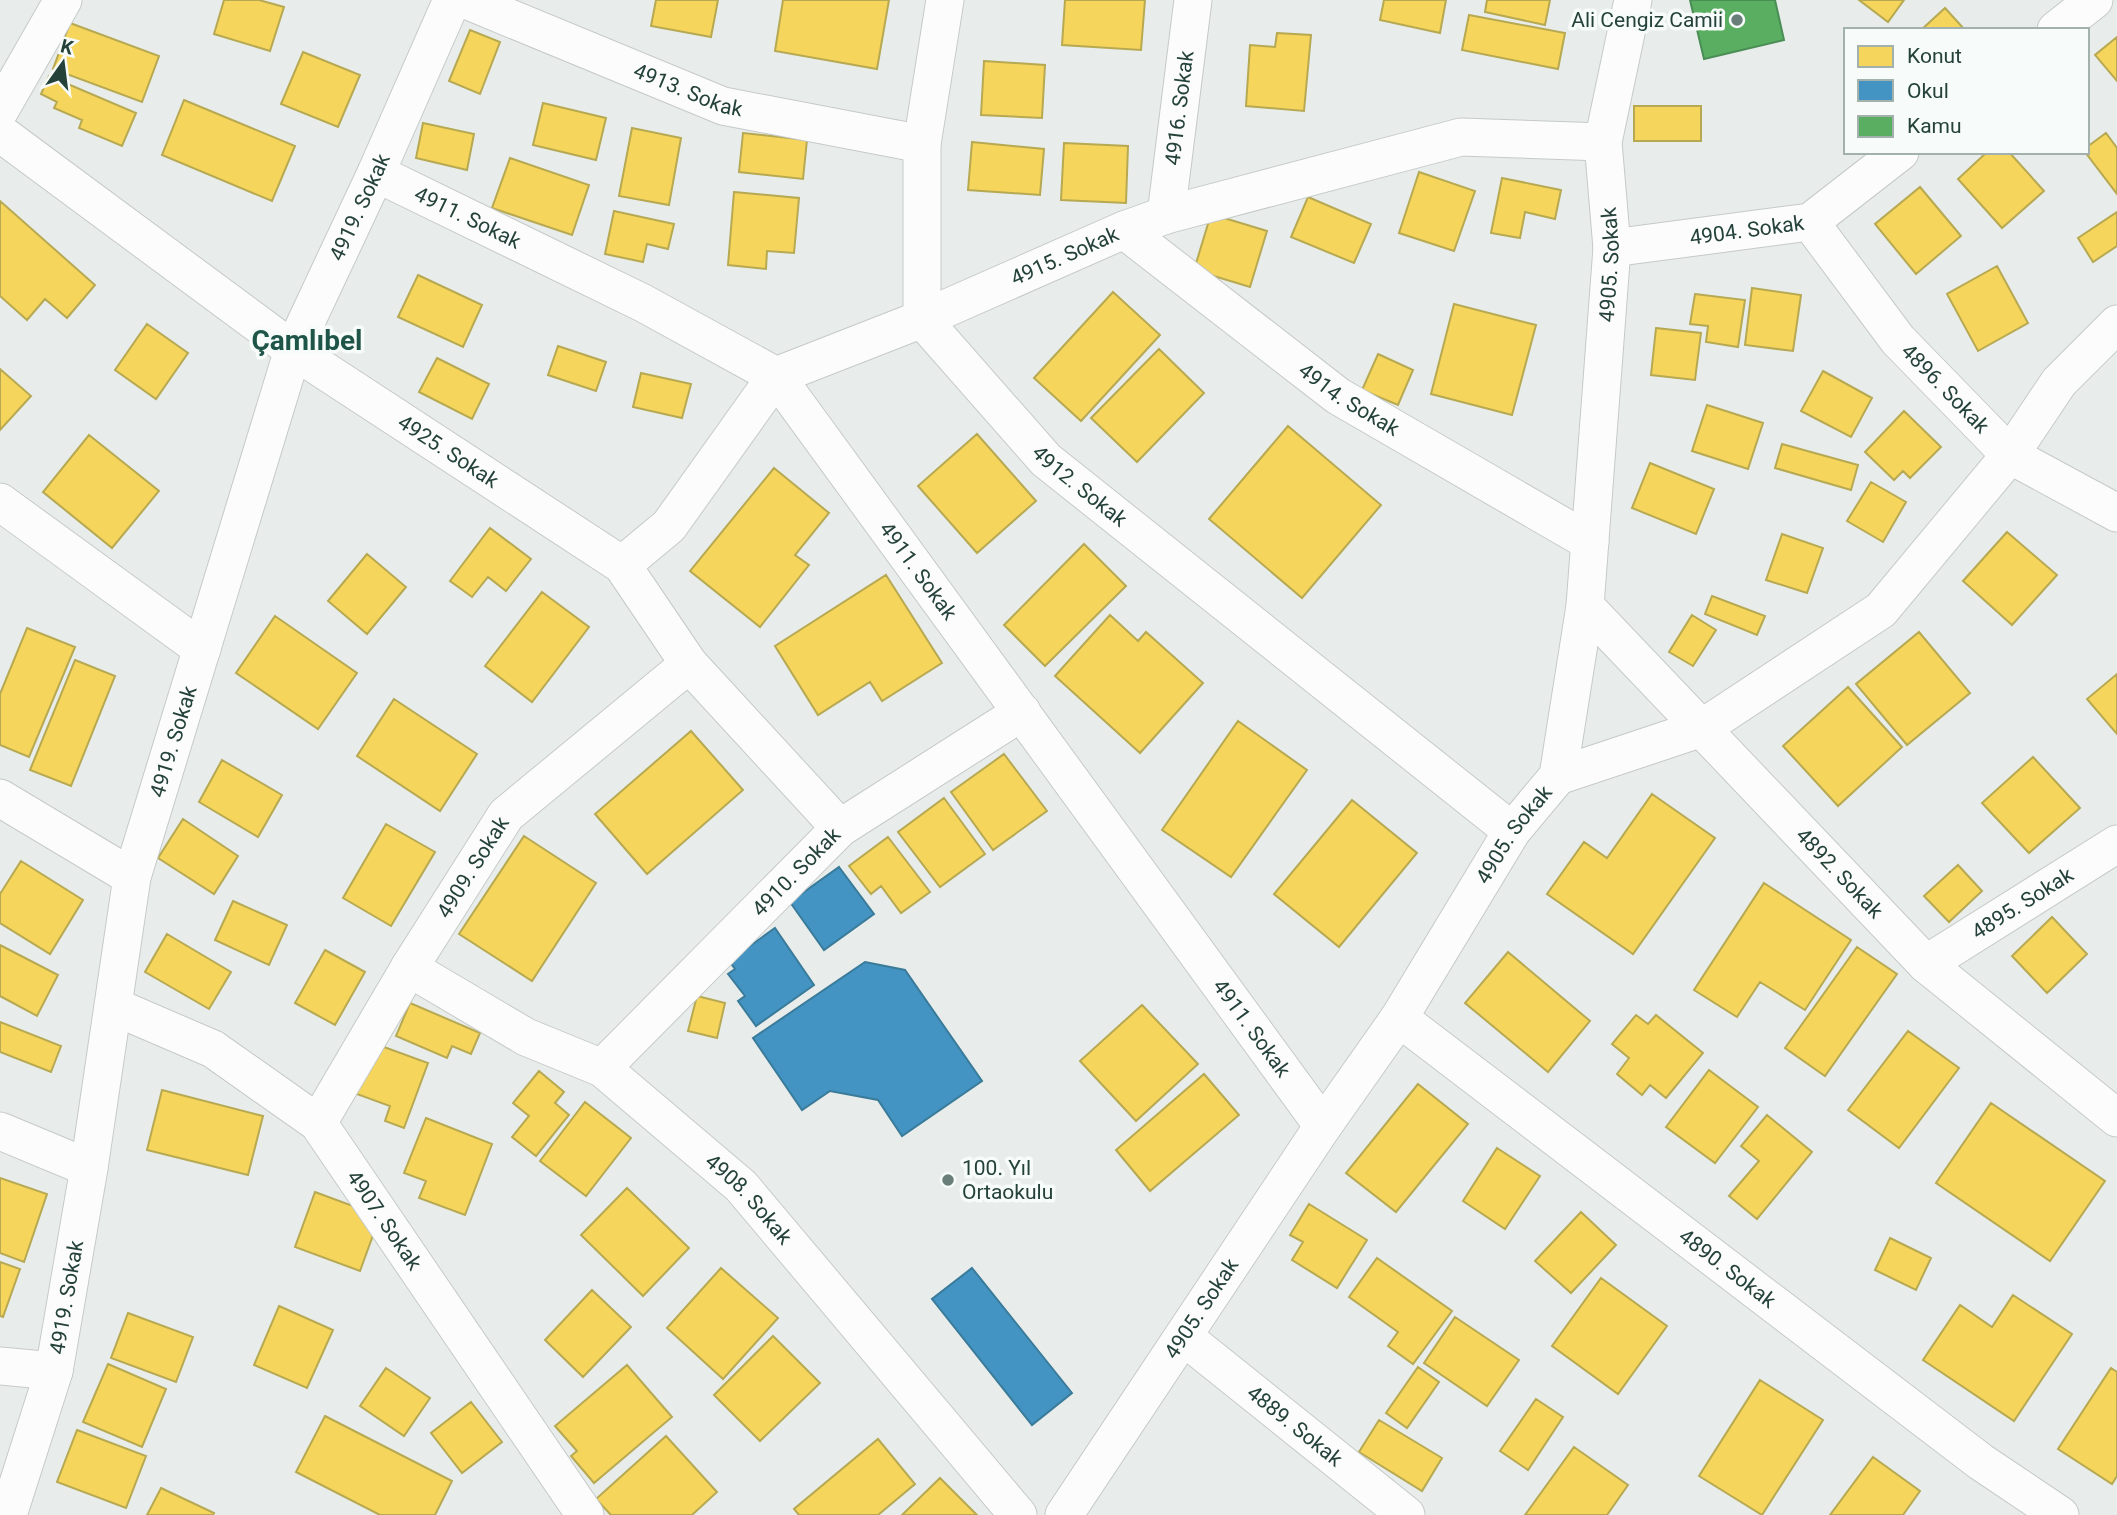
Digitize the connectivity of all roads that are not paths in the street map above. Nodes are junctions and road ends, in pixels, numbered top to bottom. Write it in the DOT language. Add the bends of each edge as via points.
graph roads {
  1 [pos="62,0"];
  2 [pos="452,0"];
  3 [pos="466,0"];
  4 [pos="945,0"];
  5 [pos="1193,0"];
  6 [pos="1633,0"];
  7 [pos="2094,0"];
  8 [pos="2059,28"];
  9 [pos="0,110"];
  10 [pos="0,133"];
  11 [pos="1603,142"];
  12 [pos="922,144"];
  13 [pos="1897,154"];
  14 [pos="376,173"];
  15 [pos="1166,215"];
  16 [pos="1810,222"];
  17 [pos="1124,230"];
  18 [pos="1612,248"];
  19 [pos="922,319"];
  20 [pos="2117,324"];
  21 [pos="293,350"];
  22 [pos="776,376"];
  23 [pos="2010,455"];
  24 [pos="0,502"];
  25 [pos="2117,513"];
  26 [pos="1590,542"];
  27 [pos="622,565"];
  28 [pos="1585,606"];
  29 [pos="202,649"];
  30 [pos="689,664"];
  31 [pos="1022,712"];
  32 [pos="1702,728"];
  33 [pos="1558,776"];
  34 [pos="0,799"];
  35 [pos="840,828"];
  36 [pos="1512,831"];
  37 [pos="2117,844"];
  38 [pos="132,877"];
  39 [pos="1927,964"];
  40 [pos="409,968"];
  41 [pos="113,1006"];
  42 [pos="1399,1018"];
  43 [pos="603,1068"];
  44 [pos="2117,1118"];
  45 [pos="318,1124"];
  46 [pos="1323,1126"];
  47 [pos="0,1131"];
  48 [pos="89,1168"];
  49 [pos="1184,1337"];
  50 [pos="0,1366"];
  51 [pos="54,1371"];
  52 [pos="571,1510"];
  53 [pos="8,1515"];
  54 [pos="1018,1515"];
  55 [pos="1064,1515"];
  56 [pos="1406,1515"];
  57 [pos="2060,1515"];
  1 -- 9 [label="street"];
  2 -- 14 [label="street, 4919. Sokak"];
  3 -- 12 [label="street, 4913. Sokak" via="723,106"];
  4 -- 12 [label="street"];
  5 -- 15 [label="street, 4916. Sokak"];
  6 -- 11 [label="street, 4905. Sokak"];
  7 -- 8 [label="street"];
  10 -- 21 [label="street, 4925. Sokak"];
  11 -- 15 [label="street, 4915. Sokak" via="1461,137"];
  11 -- 18 [label="street, 4905. Sokak"];
  12 -- 19 [label="street"];
  13 -- 16 [label="street, 4904. Sokak"];
  14 -- 21 [label="street, 4919. Sokak"];
  14 -- 22 [label="street, 4911. Sokak" via="643,303"];
  15 -- 17 [label="street, 4915. Sokak"];
  16 -- 18 [label="street, 4904. Sokak"];
  16 -- 23 [label="street, 4896. Sokak" via="1898,340"];
  17 -- 19 [label="street, 4915. Sokak"];
  17 -- 26 [label="street, 4914. Sokak" via="1338,396"];
  18 -- 26 [label="street, 4905. Sokak"];
  19 -- 22 [label="street, 4915. Sokak"];
  19 -- 36 [label="street, 4912. Sokak" via="1046,460"];
  20 -- 23 [label="street" via="2059,382"];
  21 -- 27 [label="street, 4925. Sokak"];
  21 -- 29 [label="street, 4919. Sokak"];
  22 -- 27 [label="street" via="669,526"];
  22 -- 31 [label="street, 4911. Sokak"];
  23 -- 25 [label="street, 4896. Sokak"];
  23 -- 32 [label="street" via="1881,610"];
  24 -- 29 [label="street"];
  26 -- 28 [label="street, 4905. Sokak"];
  27 -- 30 [label="street, 4925. Sokak"];
  28 -- 32 [label="street, 4892. Sokak"];
  28 -- 33 [label="street, 4905. Sokak"];
  29 -- 38 [label="street, 4919. Sokak"];
  30 -- 35 [label="street, 4925. Sokak"];
  30 -- 40 [label="street, 4909. Sokak" via="506,815"];
  31 -- 35 [label="street, 4910. Sokak"];
  31 -- 46 [label="street, 4911. Sokak"];
  32 -- 33 [label="street"];
  32 -- 39 [label="street, 4892. Sokak"];
  33 -- 36 [label="street, 4905. Sokak"];
  34 -- 38 [label="street"];
  35 -- 43 [label="street, 4910. Sokak"];
  36 -- 42 [label="street, 4905. Sokak"];
  37 -- 39 [label="street, 4895. Sokak"];
  38 -- 41 [label="street, 4919. Sokak"];
  39 -- 44 [label="street, 4892. Sokak"];
  40 -- 43 [label="street, 4908. Sokak" via="526,1037"];
  40 -- 45 [label="street, 4909. Sokak"];
  41 -- 45 [label="street, 4907. Sokak" via="213,1048"];
  41 -- 48 [label="street, 4919. Sokak"];
  42 -- 46 [label="street, 4905. Sokak"];
  42 -- 57 [label="street, 4890. Sokak" via="1981,1462"];
  43 -- 54 [label="street, 4908. Sokak" via="741,1186"];
  45 -- 52 [label="street, 4907. Sokak"];
  46 -- 49 [label="street, 4905. Sokak"];
  47 -- 48 [label="street"];
  48 -- 51 [label="street, 4919. Sokak"];
  49 -- 55 [label="street, 4905. Sokak"];
  49 -- 56 [label="street, 4889. Sokak"];
  50 -- 51 [label="street"];
  51 -- 53 [label="street, 4919. Sokak"];
}
